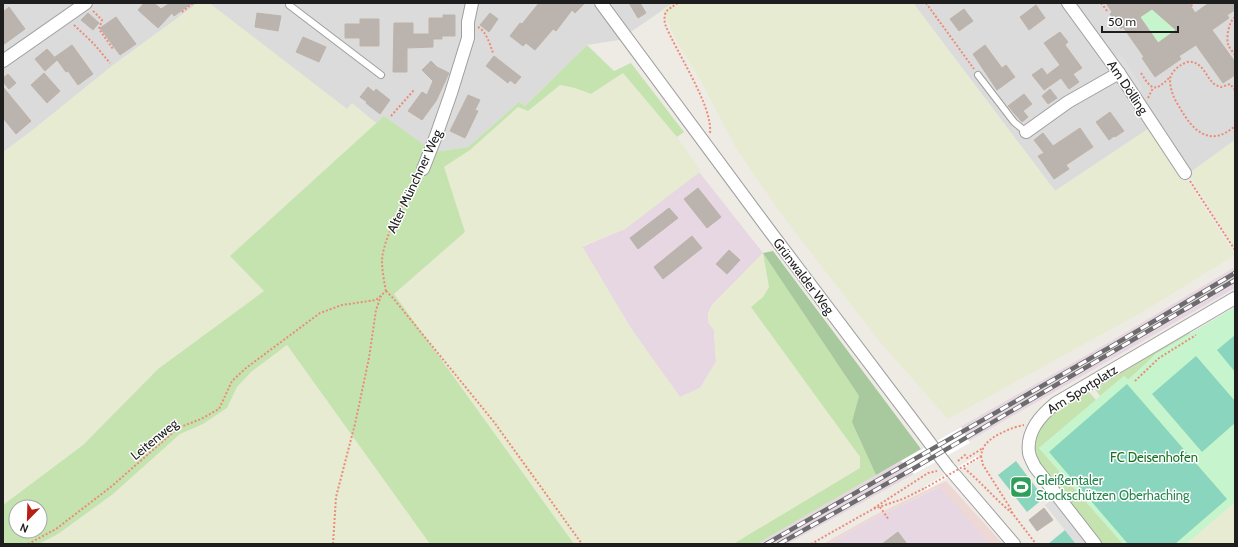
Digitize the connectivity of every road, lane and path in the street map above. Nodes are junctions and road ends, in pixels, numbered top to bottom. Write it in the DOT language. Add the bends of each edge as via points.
graph roads {
  1 [pos="85,3"];
  2 [pos="193,3"];
  3 [pos="289,3"];
  4 [pos="472,3"];
  5 [pos="601,3"];
  6 [pos="678,3"];
  7 [pos="926,3"];
  8 [pos="1068,3"];
  9 [pos="1101,3"];
  10 [pos="1194,3"];
  11 [pos="1191,6"];
  12 [pos="182,12"];
  13 [pos="1108,12"];
  14 [pos="70,14"];
  15 [pos="1235,17"];
  16 [pos="468,22"];
  17 [pos="113,49"];
  18 [pos="492,53"];
  19 [pos="1235,55"];
  20 [pos="3,61"];
  21 [pos="110,63"];
  22 [pos="1119,73"];
  23 [pos="1141,73"];
  24 [pos="380,75"];
  25 [pos="978,75"];
  26 [pos="1170,78"];
  27 [pos="1153,88"];
  28 [pos="414,90"];
  29 [pos="1235,90"];
  30 [pos="1147,100"];
  31 [pos="392,116"];
  32 [pos="1235,126"];
  33 [pos="1026,132"];
  34 [pos="703,141"];
  35 [pos="422,169"];
  36 [pos="1184,173"];
  37 [pos="1235,250"];
  38 [pos="386,291"];
  39 [pos="381,296"];
  40 [pos="1235,298"];
  41 [pos="1197,334"];
  42 [pos="1135,381"];
  43 [pos="1036,424"];
  44 [pos="983,448"];
  45 [pos="981,456"];
  46 [pos="958,461"];
  47 [pos="954,463"];
  48 [pos="942,470"];
  49 [pos="880,507"];
  50 [pos="873,509"];
  51 [pos="1013,514"];
  52 [pos="890,520"];
  53 [pos="28,544"];
  54 [pos="334,544"];
  55 [pos="582,544"];
  56 [pos="811,544"];
  57 [pos="1014,544"];
  58 [pos="1036,544"];
  59 [pos="1095,544"];
  1 -- 14 [label="street"];
  1 -- 17 [label="path" via="102,20 98,29"];
  2 -- 12 [label="path"];
  3 -- 24 [label="lane"];
  4 -- 16 [label="street, Alter Münchner Weg"];
  5 -- 34 [label="street, Grünwalder Weg"];
  6 -- 34 [label="path" via="667,10 665,24 694,83 711,126 710,136"];
  7 -- 25 [label="path"];
  8 -- 22 [label="street, Am Dölling"];
  9 -- 13 [label="path"];
  10 -- 11 [label="path"];
  14 -- 20 [label="street"];
  14 -- 21 [label="path" via="73,24"];
  15 -- 19 [label="path" via="1231,20 1228,44"];
  16 -- 18 [label="path" via="481,29"];
  16 -- 35 [label="street, Alter Münchner Weg" via="468,38 451,93"];
  22 -- 33 [label="street" via="1068,102"];
  22 -- 36 [label="street, Am Dölling"];
  23 -- 27 [label="path"];
  25 -- 33 [label="lane" via="1014,122"];
  26 -- 27 [label="path" via="1160,87"];
  26 -- 29 [label="path" via="1175,69 1191,61 1199,64 1214,84 1221,87 1230,84"];
  26 -- 32 [label="path" via="1173,96 1194,129 1204,134 1221,136"];
  27 -- 30 [label="path"];
  28 -- 31 [label="path"];
  34 -- 57 [label="street, Grünwalder Weg" via="948,467"];
  35 -- 38 [label="path, Alter Münchner Weg" via="390,229 382,258"];
  36 -- 37 [label="path"];
  38 -- 39 [label="path, Leitenweg"];
  38 -- 55 [label="path" via="494,422"];
  39 -- 53 [label="path, Leitenweg" via="376,300 342,305 320,313 232,381 219,409 178,428 112,486 56,528"];
  39 -- 54 [label="path" via="376,310 355,424 336,497"];
  40 -- 43 [label="street, Am Sportplatz" via="1056,403"];
  41 -- 42 [label="path" via="1159,358"];
  43 -- 44 [label="path" via="1012,428 987,442"];
  43 -- 59 [label="street, Am Sportplatz" via="1029,440 1029,453 1035,467"];
  44 -- 45 [label="path"];
  44 -- 46 [label="path" via="967,458 965,455"];
  45 -- 49 [label="path, bridge" via="925,488"];
  45 -- 51 [label="path" via="983,465"];
  47 -- 51 [label="path" via="962,466 976,478"];
  48 -- 50 [label="path" via="928,474"];
  49 -- 50 [label="path"];
  49 -- 52 [label="path"];
  50 -- 56 [label="path"];
  51 -- 58 [label="path"];
}
